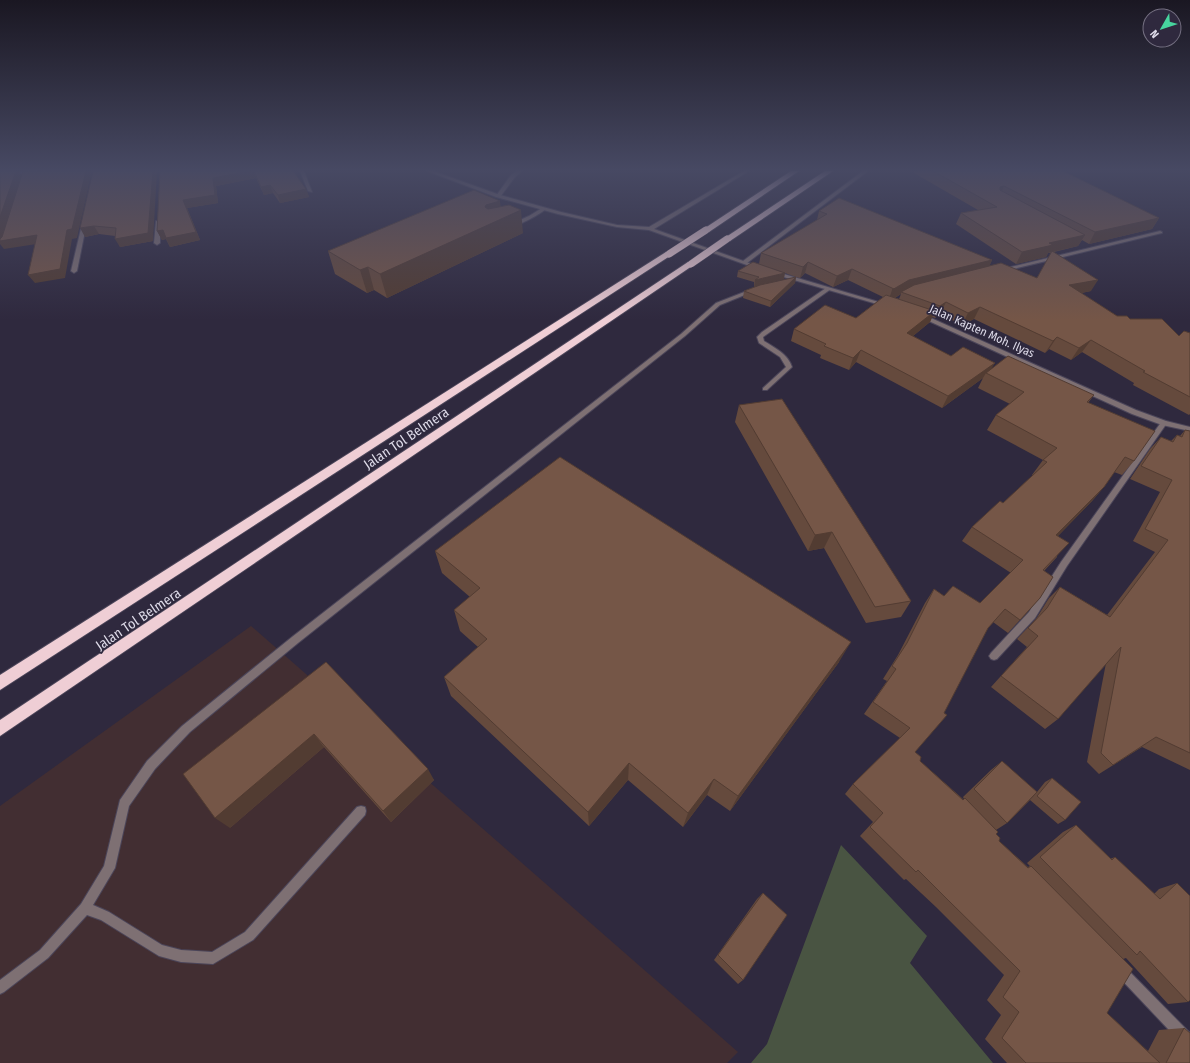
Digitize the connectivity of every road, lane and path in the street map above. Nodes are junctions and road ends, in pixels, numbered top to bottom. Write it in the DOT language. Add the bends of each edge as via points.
graph roads {
  1 [pos="84,221"];
  2 [pos="158,221"];
  3 [pos="521,221"];
  4 [pos="593,221"];
  5 [pos="664,221"];
  6 [pos="720,221"];
  7 [pos="755,221"];
  8 [pos="800,221"];
  9 [pos="507,226"];
  10 [pos="650,229"];
  11 [pos="1160,232"];
  12 [pos="157,243"];
  13 [pos="1082,245"];
  14 [pos="1089,248"];
  15 [pos="745,262"];
  16 [pos="74,271"];
  17 [pos="998,271"];
  18 [pos="795,280"];
  19 [pos="775,284"];
  20 [pos="762,287"];
  21 [pos="828,289"];
  22 [pos="895,304"];
  23 [pos="916,314"];
  24 [pos="765,389"];
  25 [pos="1164,423"];
  26 [pos="1190,429"];
  27 [pos="994,656"];
  28 [pos="0,683"];
  29 [pos="0,729"];
  30 [pos="361,811"];
  31 [pos="85,908"];
  32 [pos="1113,962"];
  33 [pos="0,988"];
  34 [pos="1190,1042"];
  1 -- 16 [label="street"];
  2 -- 12 [label="street"];
  3 -- 9 [label="street"];
  4 -- 10 [label="street"];
  5 -- 10 [label="street"];
  6 -- 28 [label="highway, Jalan Tol Belmera, bridge"];
  7 -- 29 [label="highway, Jalan Tol Belmera, bridge"];
  8 -- 15 [label="street"];
  10 -- 15 [label="street"];
  11 -- 14 [label="street"];
  13 -- 14 [label="street"];
  14 -- 17 [label="street"];
  15 -- 18 [label="street"];
  18 -- 19 [label="street"];
  18 -- 21 [label="street"];
  20 -- 31 [label="street" via="718,304 684,335 301,635 186,729 151,765 124,804 109,868"];
  21 -- 22 [label="street" via="889,305"];
  21 -- 24 [label="street" via="760,338 761,342 784,357 789,366"];
  23 -- 25 [label="street, Jalan Kapten Moh. Ilyas" via="1134,412"];
  25 -- 26 [label="street, Jalan Kapten Moh. Ilyas"];
  25 -- 27 [label="street" via="1064,564 1032,615"];
  30 -- 31 [label="street" via="249,936 213,958 181,956 159,950 105,916"];
  31 -- 33 [label="street" via="44,954"];
  32 -- 34 [label="street"];
}
